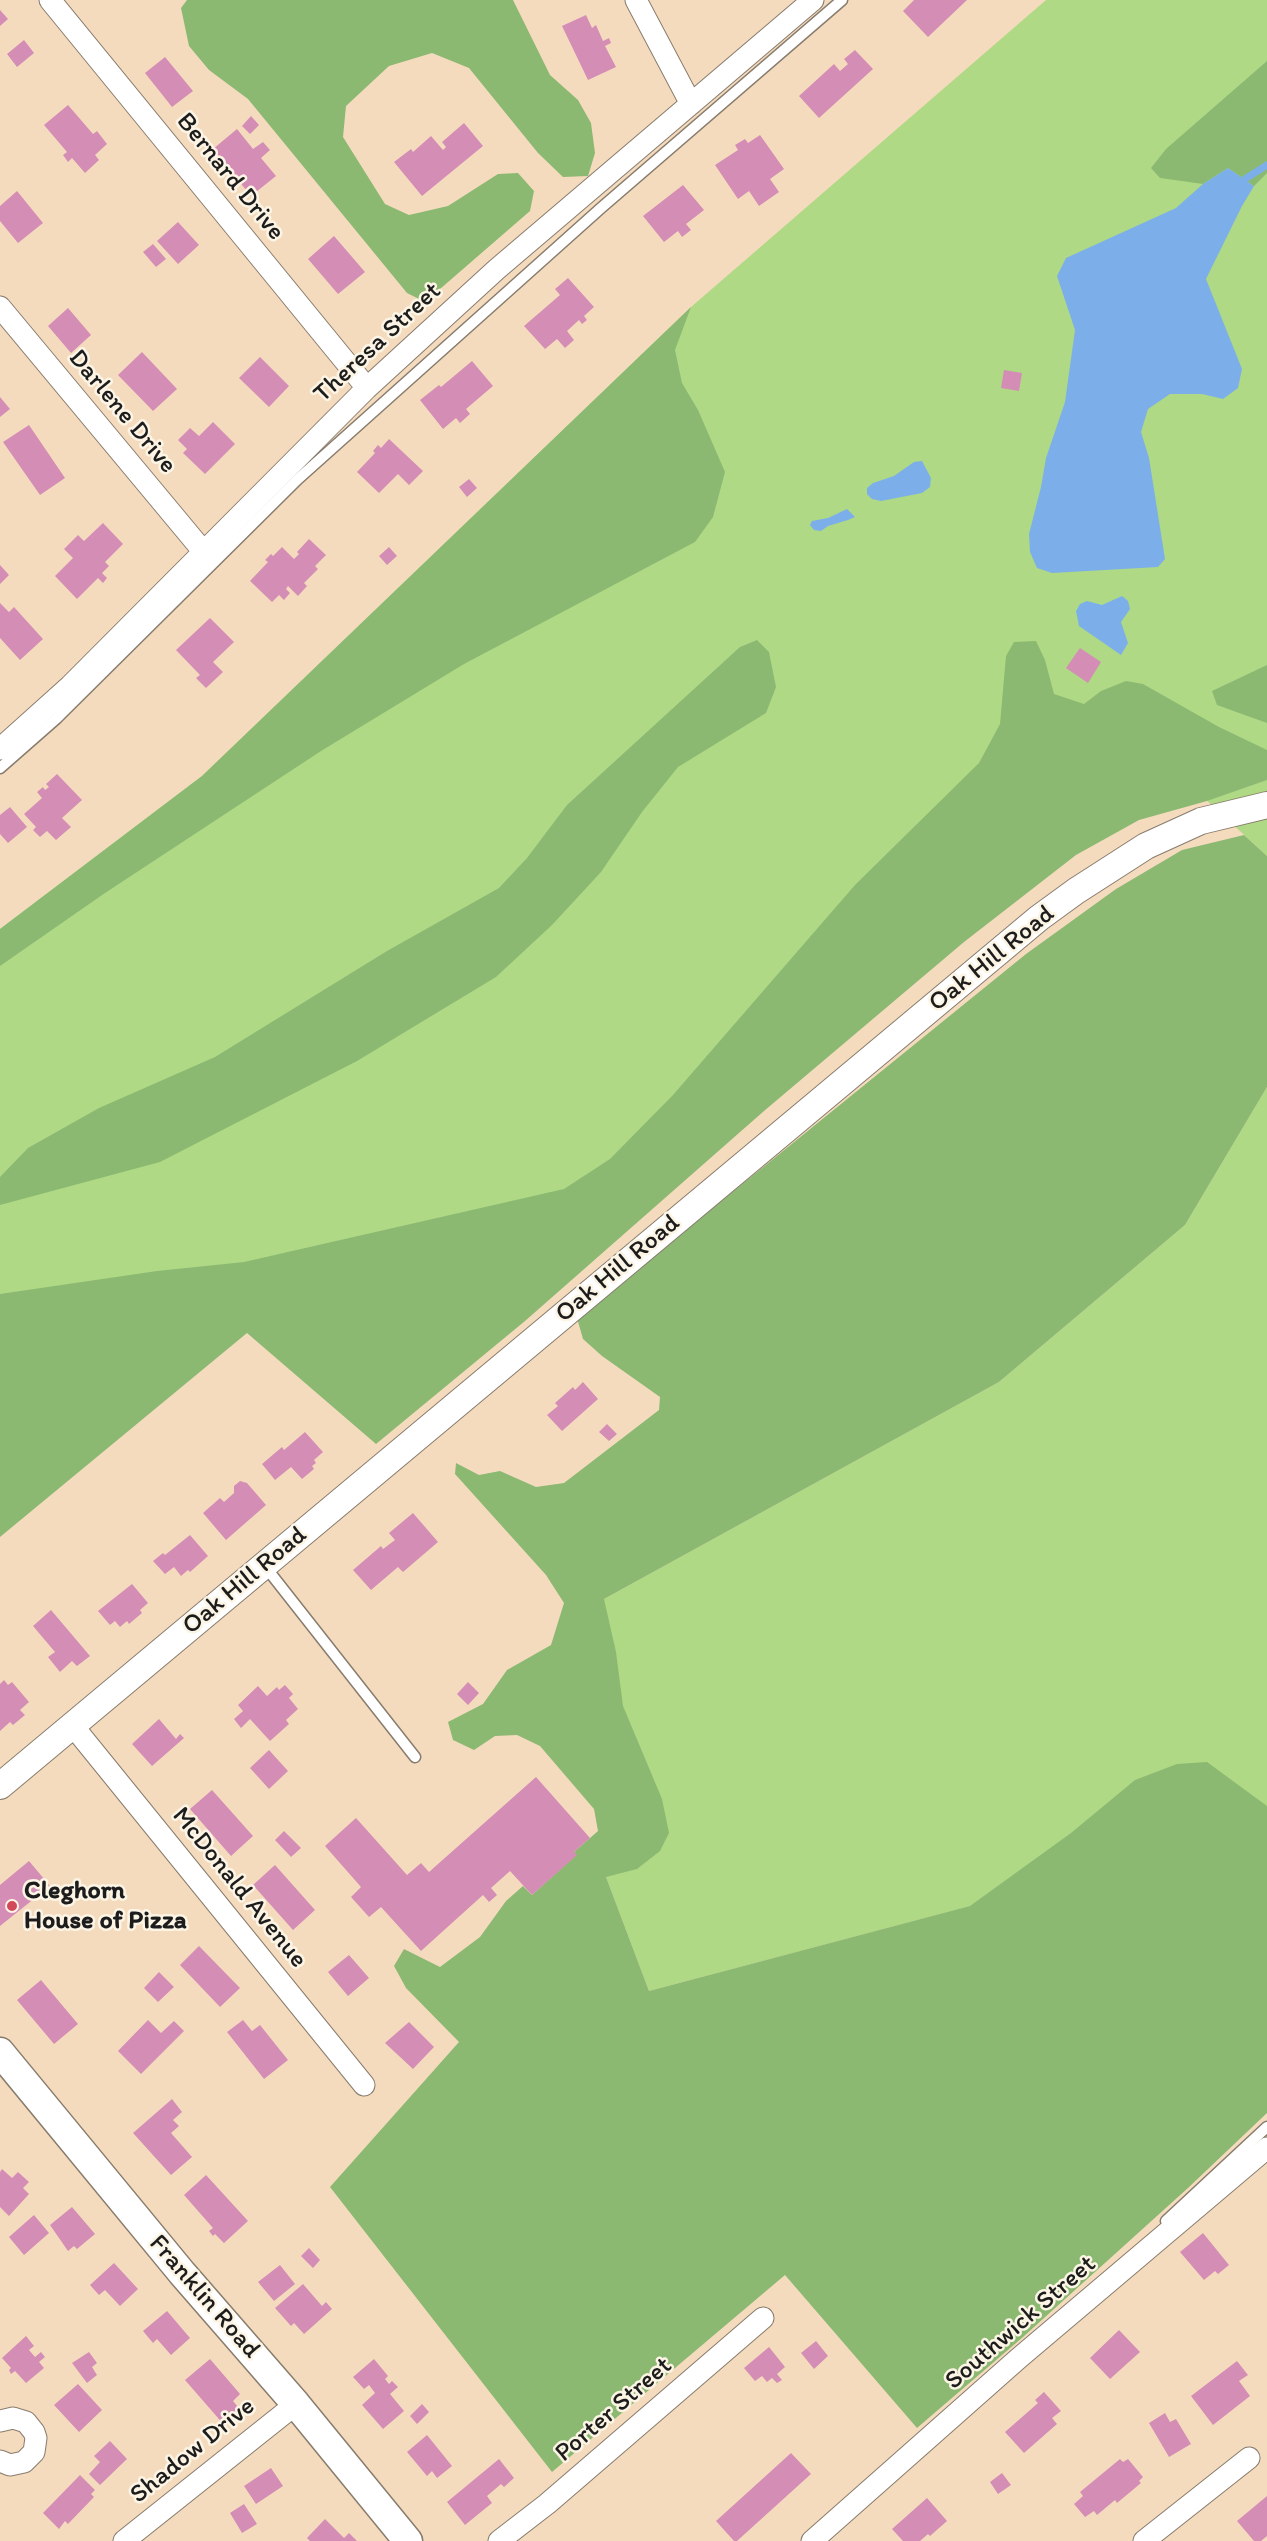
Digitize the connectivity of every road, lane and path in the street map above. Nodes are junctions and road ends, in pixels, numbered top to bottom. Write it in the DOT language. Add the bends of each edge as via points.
graph roads {
  1 [pos="50,0"];
  2 [pos="636,0"];
  3 [pos="813,0"];
  4 [pos="842,0"];
  5 [pos="691,104"];
  6 [pos="0,307"];
  7 [pos="368,388"];
  8 [pos="203,551"];
  9 [pos="0,749"];
  10 [pos="0,768"];
  11 [pos="1267,805"];
  12 [pos="264,1564"];
  13 [pos="73,1726"];
  14 [pos="416,1757"];
  15 [pos="0,1786"];
  16 [pos="0,2052"];
  17 [pos="364,2085"];
  18 [pos="1267,2127"];
  19 [pos="1267,2148"];
  20 [pos="763,2318"];
  21 [pos="296,2404"];
  22 [pos="954,2417"];
  23 [pos="0,2421"];
  24 [pos="1250,2458"];
  25 [pos="0,2461"];
  26 [pos="124,2541"];
  27 [pos="408,2541"];
  28 [pos="499,2541"];
  29 [pos="805,2541"];
  30 [pos="812,2541"];
  31 [pos="1144,2541"];
  1 -- 7 [label="street, Bernard Drive"];
  2 -- 5 [label="street"];
  3 -- 5 [label="street, Theresa Street"];
  4 -- 10 [label="lane" via="306,471 57,718"];
  5 -- 7 [label="street, Theresa Street" via="497,269"];
  6 -- 8 [label="street, Darlene Drive"];
  7 -- 8 [label="street, Theresa Street"];
  8 -- 9 [label="street, Theresa Street" via="70,686"];
  11 -- 12 [label="street, Oak Hill Road" via="1201,821 1146,846 1039,918"];
  12 -- 13 [label="street, Oak Hill Road"];
  12 -- 14 [label="lane"];
  13 -- 15 [label="street, Oak Hill Road"];
  13 -- 17 [label="street, McDonald Avenue"];
  16 -- 21 [label="main road, Franklin Road"];
  18 -- 22 [label="lane"];
  19 -- 22 [label="street, Southwick Street"];
  20 -- 28 [label="street, Porter Street"];
  21 -- 26 [label="street, Shadow Drive"];
  21 -- 27 [label="main road, Franklin Road"];
  22 -- 29 [label="lane"];
  22 -- 30 [label="street, Southwick Street"];
  23 -- 25 [label="street" via="13,2418 26,2422 36,2438 34,2452 24,2462 10,2465"];
  24 -- 31 [label="street"];
}
